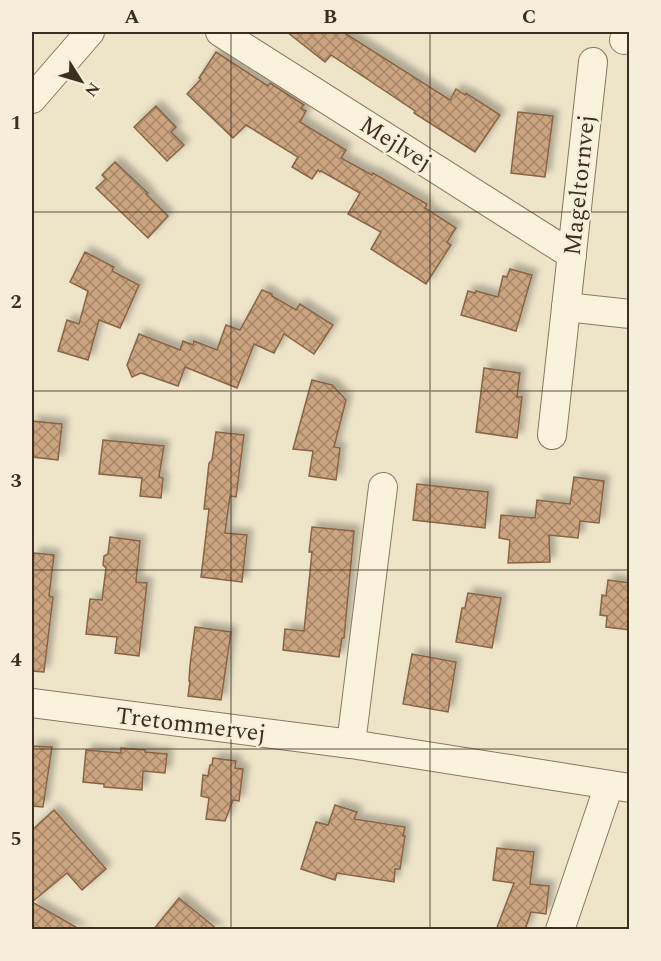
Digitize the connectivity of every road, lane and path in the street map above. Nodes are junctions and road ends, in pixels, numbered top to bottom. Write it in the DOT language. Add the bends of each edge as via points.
graph roads {
  1 [pos="90,32"];
  2 [pos="220,32"];
  3 [pos="592,62"];
  4 [pos="32,99"];
  5 [pos="572,255"];
  6 [pos="566,307"];
  7 [pos="630,314"];
  8 [pos="552,435"];
  9 [pos="383,487"];
  10 [pos="32,703"];
  11 [pos="351,744"];
  12 [pos="619,787"];
  13 [pos="560,930"];
  1 -- 4 [label="street"];
  2 -- 5 [label="street, Mejlvej"];
  3 -- 5 [label="street, Mageltornvej"];
  5 -- 6 [label="street, Mageltornvej"];
  6 -- 7 [label="street"];
  6 -- 8 [label="street, Mageltornvej"];
  9 -- 11 [label="street"];
  10 -- 11 [label="street, Tretommervej"];
  11 -- 12 [label="street, Tretommervej"];
  12 -- 13 [label="street"];
}
